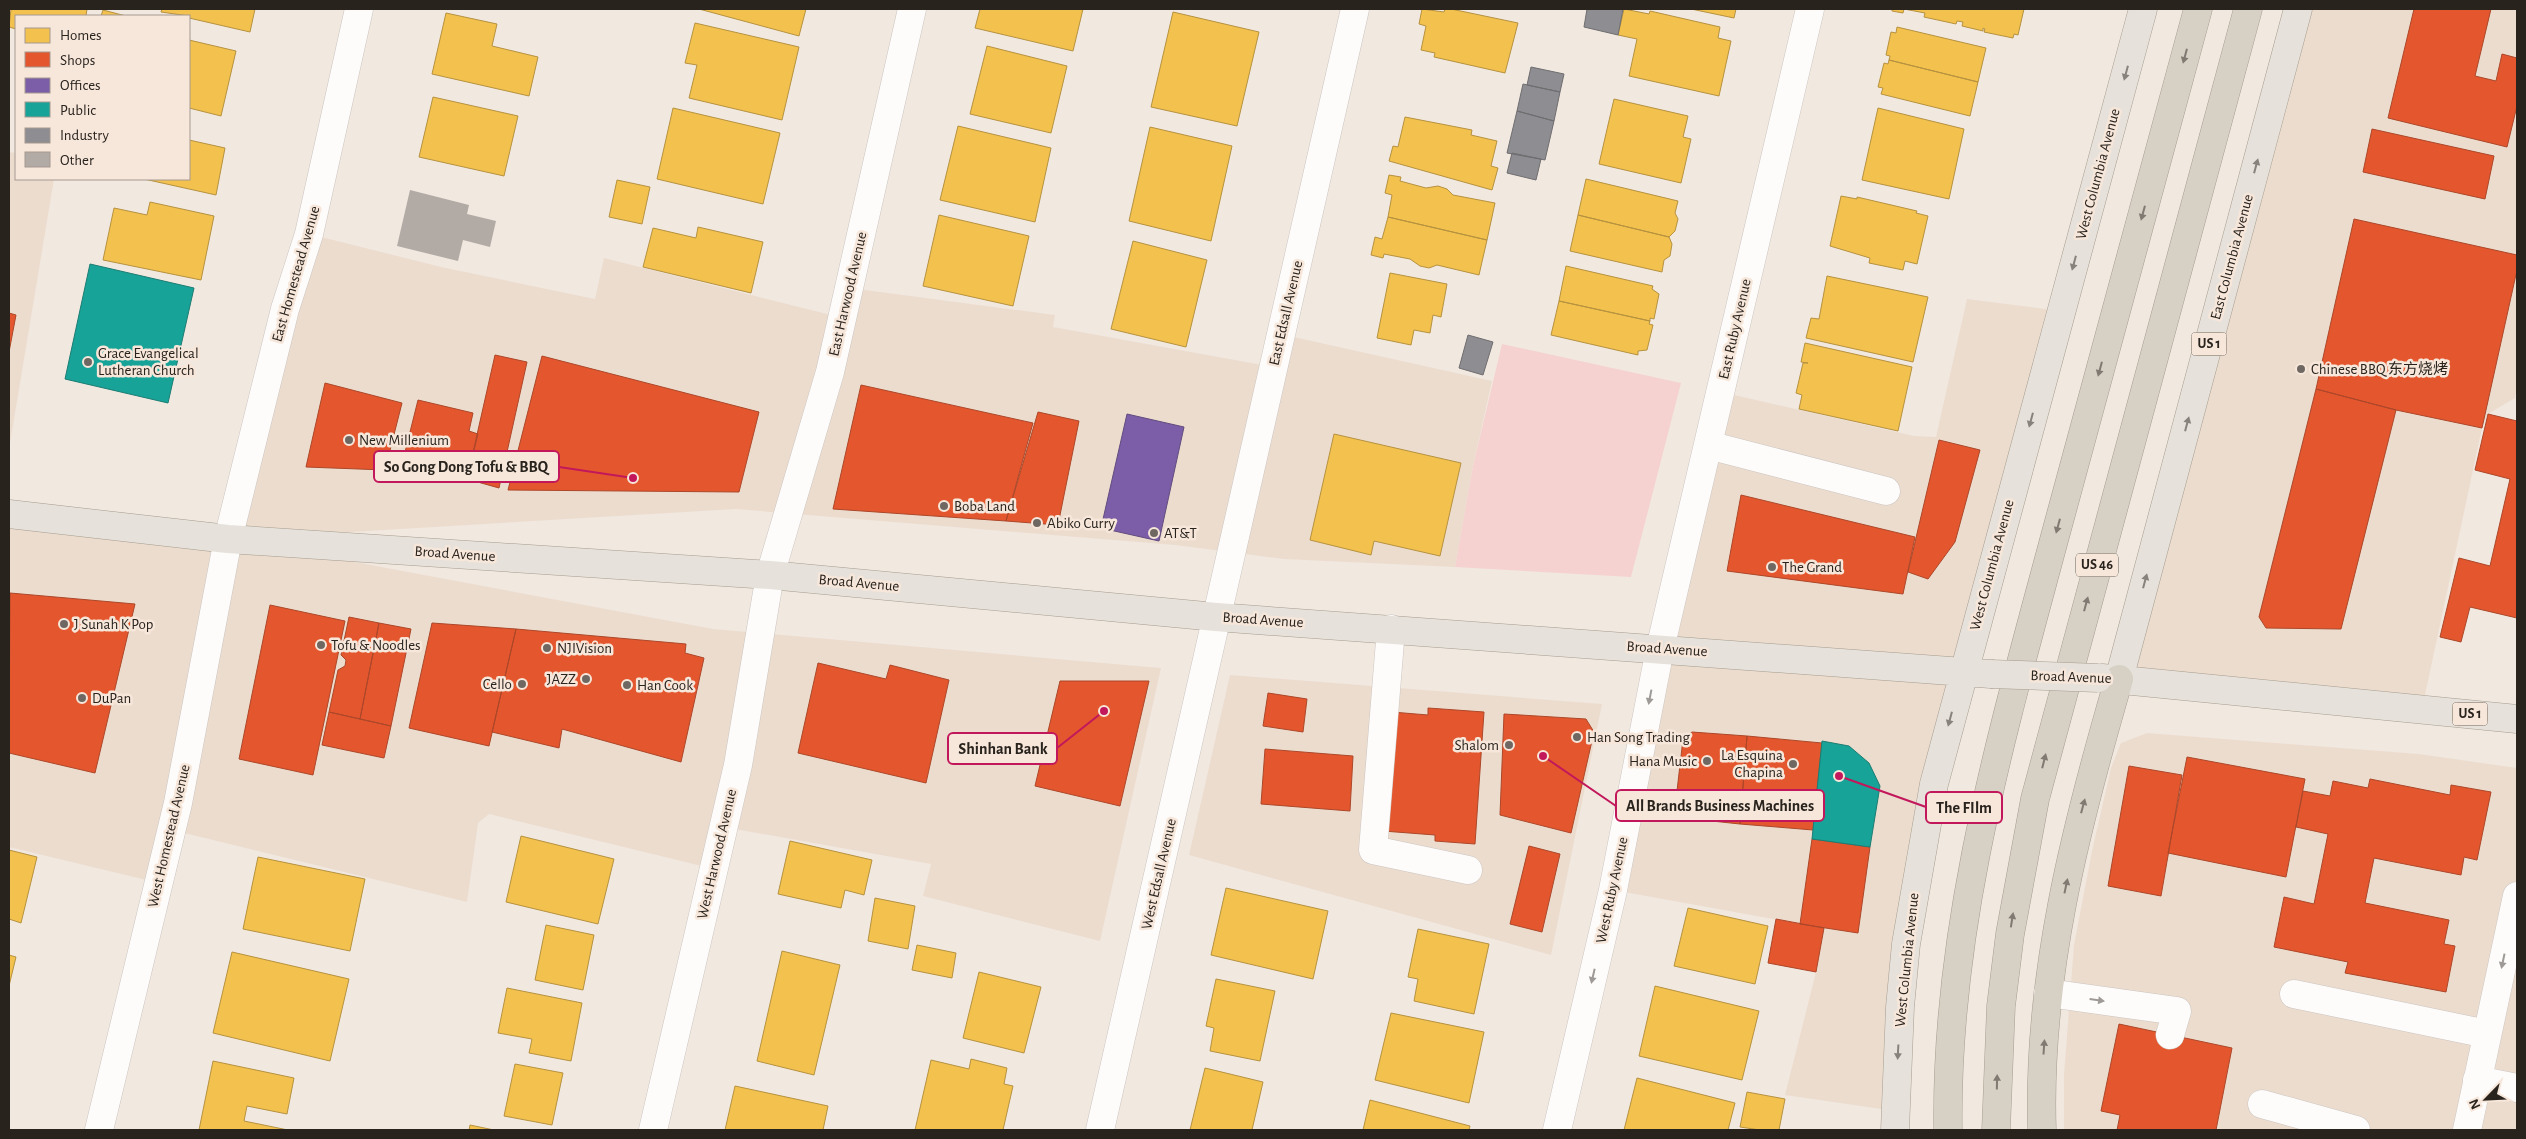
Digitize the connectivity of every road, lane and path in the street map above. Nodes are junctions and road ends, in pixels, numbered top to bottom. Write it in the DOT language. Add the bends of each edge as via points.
graph roads {
  1 [pos="359,9"];
  2 [pos="912,9"];
  3 [pos="1356,9"];
  4 [pos="1810,9"];
  5 [pos="2143,9"];
  6 [pos="2198,9"];
  7 [pos="2248,9"];
  8 [pos="2298,9"];
  9 [pos="1708,445"];
  10 [pos="1886,491"];
  11 [pos="9,514"];
  12 [pos="228,538"];
  13 [pos="770,575"];
  14 [pos="1216,617"];
  15 [pos="1391,629"];
  16 [pos="1660,649"];
  17 [pos="1963,672"];
  18 [pos="2108,679"];
  19 [pos="2517,719"];
  20 [pos="1468,870"];
  21 [pos="2517,896"];
  22 [pos="2048,993"];
  23 [pos="2294,994"];
  24 [pos="2174,1023"];
  25 [pos="2487,1034"];
  26 [pos="2477,1080"];
  27 [pos="2517,1088"];
  28 [pos="2262,1104"];
  29 [pos="99,1130"];
  30 [pos="653,1130"];
  31 [pos="1100,1130"];
  32 [pos="1558,1130"];
  33 [pos="1895,1130"];
  34 [pos="1948,1130"];
  35 [pos="1996,1130"];
  36 [pos="2042,1130"];
  37 [pos="2356,1130"];
  38 [pos="2467,1130"];
  1 -- 12 [label="street, East Homestead Avenue" via="309,234 285,309"];
  2 -- 13 [label="street, East Harwood Avenue" via="830,372"];
  3 -- 14 [label="street, East Edsall Avenue"];
  4 -- 9 [label="street, East Ruby Avenue"];
  5 -- 17 [label="main road, West Columbia Avenue, one-way"];
  6 -- 34 [label="highway, one-way" via="1985,804 1965,908 1956,980"];
  35 -- 7 [label="highway, US 46, one-way" via="2001,1006 2010,934 2035,799"];
  18 -- 8 [label="main road, East Columbia Avenue / US 1, one-way"];
  9 -- 10 [label="street"];
  9 -- 16 [label="street, East Ruby Avenue"];
  11 -- 12 [label="main road, Broad Avenue"];
  12 -- 13 [label="main road, Broad Avenue"];
  12 -- 29 [label="street, West Homestead Avenue" via="178,803"];
  13 -- 14 [label="main road, Broad Avenue"];
  13 -- 30 [label="street, West Harwood Avenue" via="738,765"];
  14 -- 15 [label="main road, Broad Avenue"];
  14 -- 31 [label="street, West Edsall Avenue"];
  15 -- 16 [label="main road, Broad Avenue"];
  15 -- 20 [label="street" via="1373,850"];
  16 -- 17 [label="main road, Broad Avenue"];
  16 -- 32 [label="street, West Ruby Avenue, one-way" via="1613,890"];
  17 -- 18 [label="main road, Broad Avenue / US 1, bridge"];
  17 -- 33 [label="main road, West Columbia Avenue, one-way" via="1934,784 1915,882 1900,1007"];
  18 -- 19 [label="main road, Broad Avenue / US 1"];
  22 -- 18 [label="highway, one-way" via="2064,893"];
  21 -- 25 [label="street, one-way"];
  22 -- 24 [label="street, one-way"];
  36 -- 22 [label="highway, one-way" via="2042,1071"];
  23 -- 25 [label="street"];
  25 -- 26 [label="street"];
  26 -- 27 [label="street"];
  26 -- 38 [label="street"];
  28 -- 37 [label="street"];
}
